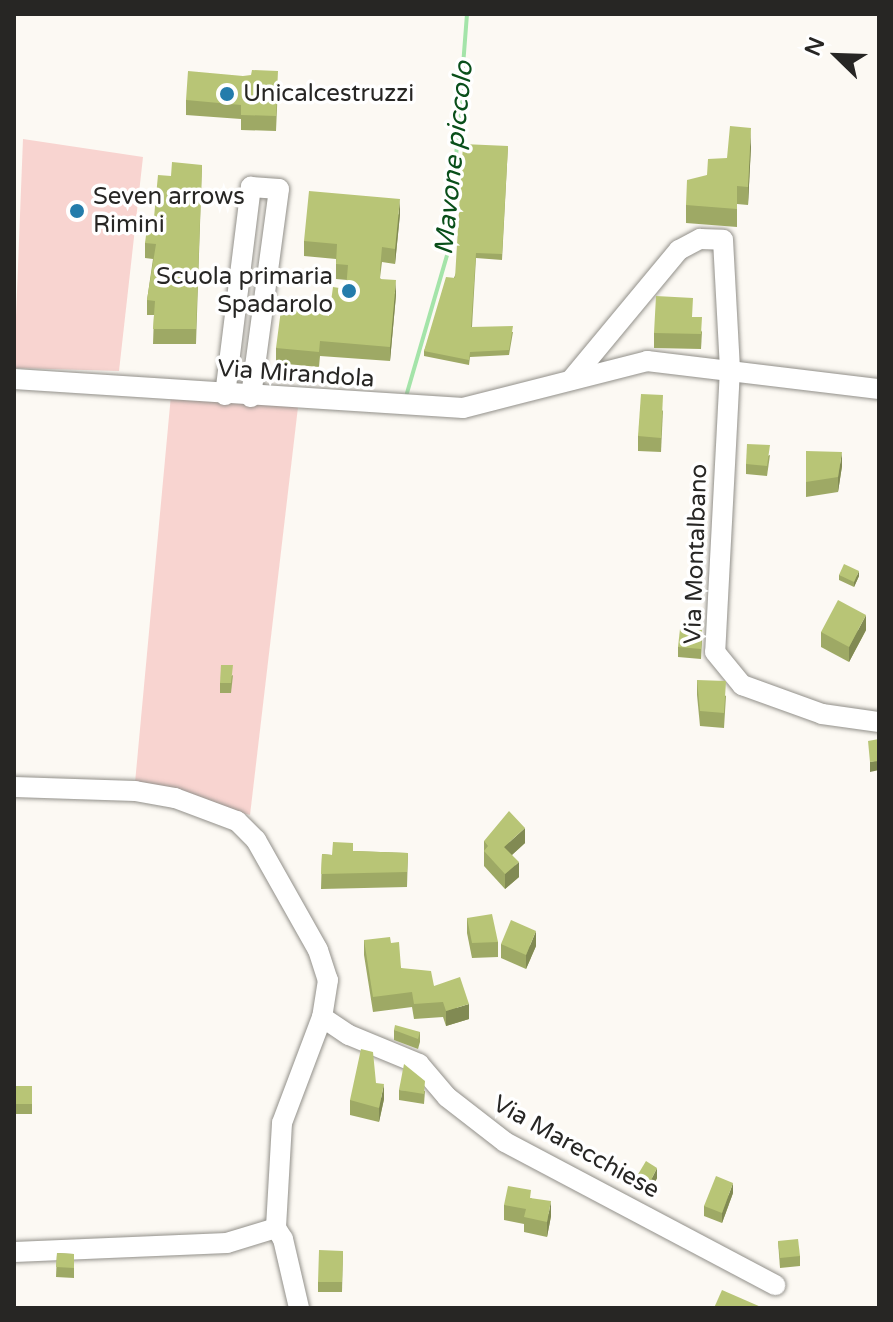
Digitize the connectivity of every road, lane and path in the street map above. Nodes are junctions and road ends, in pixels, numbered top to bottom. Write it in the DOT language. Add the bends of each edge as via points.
graph roads {
  1 [pos="730,369"];
  2 [pos="14,379"];
  3 [pos="571,380"];
  4 [pos="879,389"];
  5 [pos="225,395"];
  6 [pos="251,397"];
  7 [pos="879,722"];
  8 [pos="14,787"];
  9 [pos="322,1017"];
  10 [pos="276,1228"];
  11 [pos="14,1252"];
  12 [pos="775,1285"];
  13 [pos="299,1308"];
  1 -- 3 [label="street, Via Mirandola" via="647,361"];
  1 -- 3 [label="street" via="723,240 700,239 679,250"];
  1 -- 4 [label="street, Via Mirandola"];
  1 -- 7 [label="street, Via Montalbano" via="715,652 742,685 822,714"];
  2 -- 5 [label="street, Via Mirandola"];
  3 -- 6 [label="street, Via Mirandola" via="463,408"];
  5 -- 6 [label="street, Via Mirandola"];
  5 -- 6 [label="street" via="251,187 279,189"];
  8 -- 9 [label="street" via="135,791 175,798 237,821 256,840 318,950 328,980"];
  9 -- 10 [label="street" via="282,1123"];
  9 -- 12 [label="street, Via Marecchiese" via="349,1035 419,1064 447,1097 505,1142"];
  10 -- 11 [label="street" via="227,1243"];
  10 -- 13 [label="street"];
}
